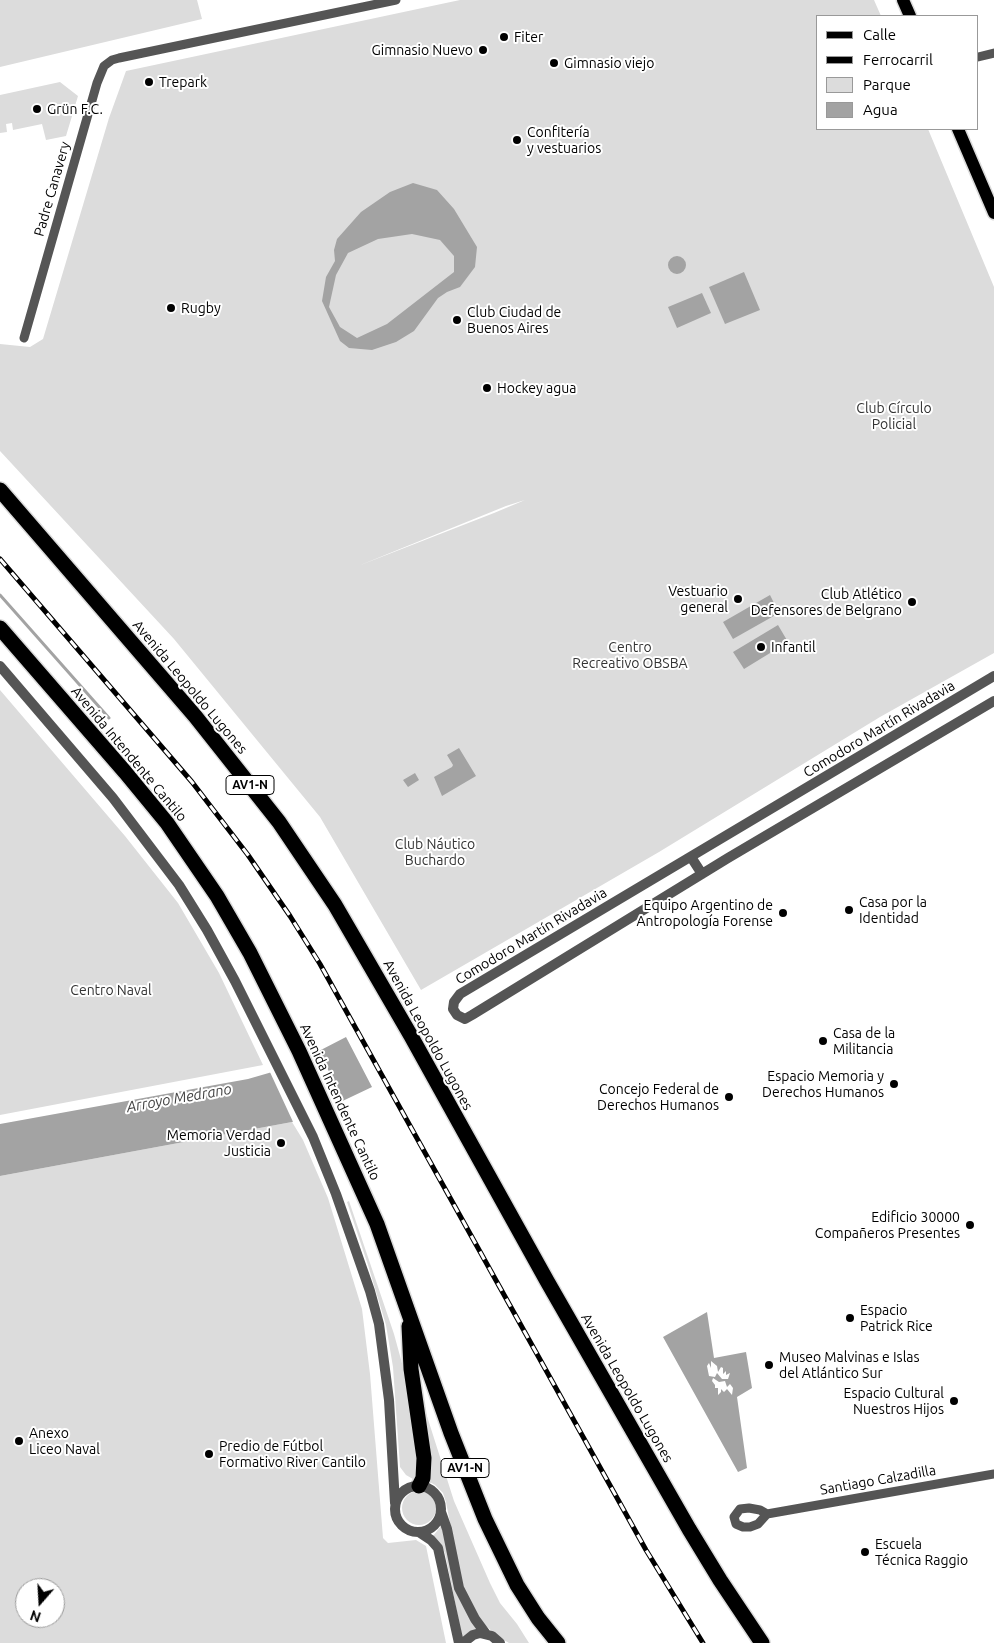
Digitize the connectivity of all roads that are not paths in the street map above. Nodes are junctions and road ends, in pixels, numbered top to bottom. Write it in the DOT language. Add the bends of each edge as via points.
graph roads {
  1 [pos="396,0"];
  2 [pos="903,0"];
  3 [pos="910,15"];
  4 [pos="994,53"];
  5 [pos="979,56"];
  6 [pos="958,130"];
  7 [pos="992,205"];
  8 [pos="24,338"];
  9 [pos="0,490"];
  10 [pos="0,628"];
  11 [pos="0,666"];
  12 [pos="994,676"];
  13 [pos="994,701"];
  14 [pos="690,857"];
  15 [pos="702,874"];
  16 [pos="408,1310"];
  17 [pos="394,1462"];
  18 [pos="994,1474"];
  19 [pos="416,1486"];
  20 [pos="395,1503"];
  21 [pos="441,1512"];
  22 [pos="767,1514"];
  23 [pos="420,1532"];
  24 [pos="486,1634"];
  25 [pos="459,1643"];
  26 [pos="463,1643"];
  27 [pos="500,1643"];
  28 [pos="558,1643"];
  29 [pos="762,1643"];
  1 -- 8 [label="street, Padre Canavery" via="119,58 104,66"];
  2 -- 3 [label="main road"];
  4 -- 5 [label="street"];
  6 -- 7 [label="main road"];
  9 -- 29 [label="highway, Avenida Leopoldo Lugones / AV1-N" via="195,716 279,822 329,897 689,1529"];
  10 -- 16 [label="highway, Avenida Intendente Cantilo / AV1-N" via="146,797 217,896 250,953 328,1113 377,1224"];
  11 -- 17 [label="street" via="114,798 179,885 226,964 305,1121 336,1194 379,1324 390,1400"];
  12 -- 14 [label="street, Comodoro Martín Rivadavia"];
  13 -- 15 [label="street, Comodoro Martín Rivadavia"];
  14 -- 15 [label="street"];
  14 -- 15 [label="street, Comodoro Martín Rivadavia" via="460,994 453,1009 465,1018 472,1015"];
  16 -- 19 [label="highway" via="411,1368 424,1458 423,1478"];
  16 -- 28 [label="highway, Avenida Intendente Cantilo / AV1-N" via="485,1519 517,1585"];
  17 -- 19 [label="street" via="401,1477"];
  17 -- 20 [label="street"];
  18 -- 22 [label="street, Santiago Calzadilla"];
  19 -- 20 [label="street" via="405,1490"];
  19 -- 21 [label="street" via="428,1488 436,1494"];
  20 -- 23 [label="street" via="394,1511 402,1526"];
  21 -- 23 [label="street" via="434,1526"];
  21 -- 24 [label="street" via="459,1588"];
  23 -- 25 [label="street" via="438,1548"];
  24 -- 26 [label="street" via="473,1635"];
  24 -- 27 [label="street"];
}
